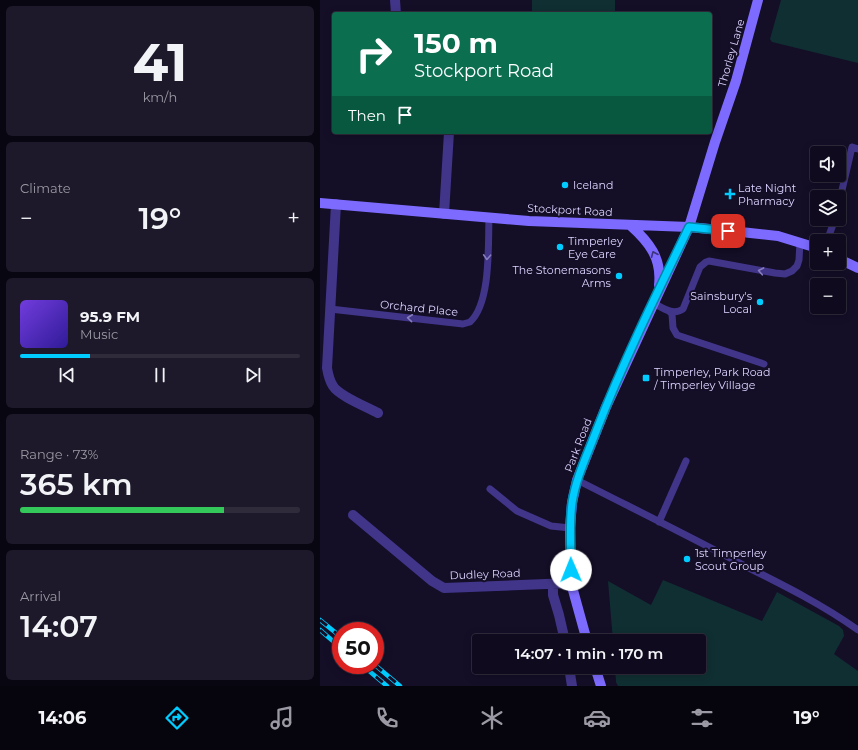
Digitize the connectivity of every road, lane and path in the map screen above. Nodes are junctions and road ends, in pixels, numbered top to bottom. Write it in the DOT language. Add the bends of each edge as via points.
graph roads {
  1 [pos="395,0"];
  2 [pos="758,0"];
  3 [pos="396,12"];
  4 [pos="449,134"];
  5 [pos="858,149"];
  6 [pos="842,190"];
  7 [pos="320,203"];
  8 [pos="336,204"];
  9 [pos="444,214"];
  10 [pos="489,218"];
  11 [pos="630,225"];
  12 [pos="689,227"];
  13 [pos="800,242"];
  14 [pos="810,246"];
  15 [pos="846,262"];
  16 [pos="858,268"];
  17 [pos="658,291"];
  18 [pos="653,303"];
  19 [pos="330,309"];
  20 [pos="669,311"];
  21 [pos="764,364"];
  22 [pos="378,413"];
  23 [pos="686,461"];
  24 [pos="577,480"];
  25 [pos="490,488"];
  26 [pos="353,515"];
  27 [pos="659,522"];
  28 [pos="570,528"];
  29 [pos="553,584"];
  30 [pos="571,584"];
  31 [pos="858,630"];
  32 [pos="563,634"];
  33 [pos="585,634"];
  34 [pos="570,674"];
  35 [pos="597,674"];
  36 [pos="572,686"];
  37 [pos="601,686"];
  1 -- 3 [label="street"];
  2 -- 12 [label="main road, Thorley Lane" via="736,81"];
  4 -- 9 [label="street"];
  5 -- 6 [label="lane" via="852,147"];
  7 -- 8 [label="main road, Stockport Road"];
  8 -- 9 [label="main road, Stockport Road"];
  8 -- 19 [label="street"];
  9 -- 10 [label="main road, Stockport Road"];
  10 -- 11 [label="main road, Stockport Road"];
  10 -- 19 [label="lane, Orchard Place, one-way" via="486,285 477,314 470,322 463,324"];
  11 -- 12 [label="main road, Stockport Road"];
  17 -- 11 [label="main road, Park Road, one-way" via="660,275 654,252 641,234"];
  12 -- 13 [label="main road, Stockport Road" via="778,236"];
  12 -- 17 [label="main road, Park Road"];
  13 -- 14 [label="main road, Stockport Road"];
  13 -- 20 [label="lane, one-way" via="797,266 792,271 782,274 713,261 706,262 699,270 683,309 679,312"];
  15 -- 16 [label="main road"];
  17 -- 18 [label="main road, Park Road"];
  18 -- 20 [label="lane"];
  18 -- 24 [label="main road, Park Road" via="606,407"];
  19 -- 22 [label="street" via="327,368 333,386 339,392"];
  20 -- 21 [label="lane" via="677,335"];
  23 -- 27 [label="lane"];
  24 -- 27 [label="lane"];
  24 -- 28 [label="main road, Park Road"];
  25 -- 28 [label="lane" via="517,511 551,526"];
  26 -- 29 [label="street, Dudley Road" via="432,581 444,588"];
  27 -- 31 [label="lane" via="781,584"];
  28 -- 30 [label="main road, Park Road"];
  29 -- 30 [label="street, Dudley Road"];
  29 -- 32 [label="street" via="553,595"];
  30 -- 33 [label="main road, Park Road"];
  34 -- 36 [label="street"];
  35 -- 37 [label="main road"];
}
